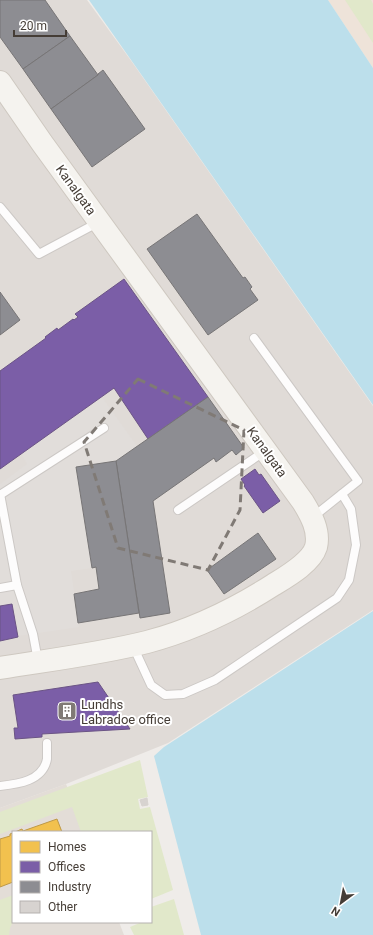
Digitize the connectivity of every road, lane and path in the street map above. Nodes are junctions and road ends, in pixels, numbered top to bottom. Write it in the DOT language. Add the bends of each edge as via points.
graph roads {
  1 [pos="0,82"];
  2 [pos="0,208"];
  3 [pos="100,222"];
  4 [pos="254,338"];
  5 [pos="104,428"];
  6 [pos="266,450"];
  7 [pos="0,494"];
  8 [pos="342,494"];
  9 [pos="178,510"];
  10 [pos="312,518"];
  11 [pos="17,585"];
  12 [pos="0,588"];
  13 [pos="133,645"];
  14 [pos="38,662"];
  15 [pos="0,668"];
  16 [pos="47,743"];
  17 [pos="0,786"];
  1 -- 3 [label="main road, Kanalgata"];
  2 -- 3 [label="lane" via="39,254"];
  3 -- 6 [label="main road, Kanalgata"];
  4 -- 8 [label="lane" via="358,481"];
  5 -- 7 [label="lane"];
  6 -- 9 [label="lane"];
  6 -- 10 [label="main road, Kanalgata"];
  7 -- 11 [label="lane"];
  8 -- 10 [label="lane"];
  8 -- 13 [label="lane" via="351,509 356,545 348,580 338,598 216,680 183,694 165,695 150,685"];
  10 -- 13 [label="main road, Kanalgata" via="315,525 316,548 308,560 286,578 236,607 194,626"];
  11 -- 12 [label="lane"];
  11 -- 14 [label="lane" via="33,634"];
  13 -- 14 [label="main road, Kanalgata"];
  14 -- 15 [label="main road, Kanalgata"];
  16 -- 17 [label="lane" via="46,760 41,773 26,782"];
}
